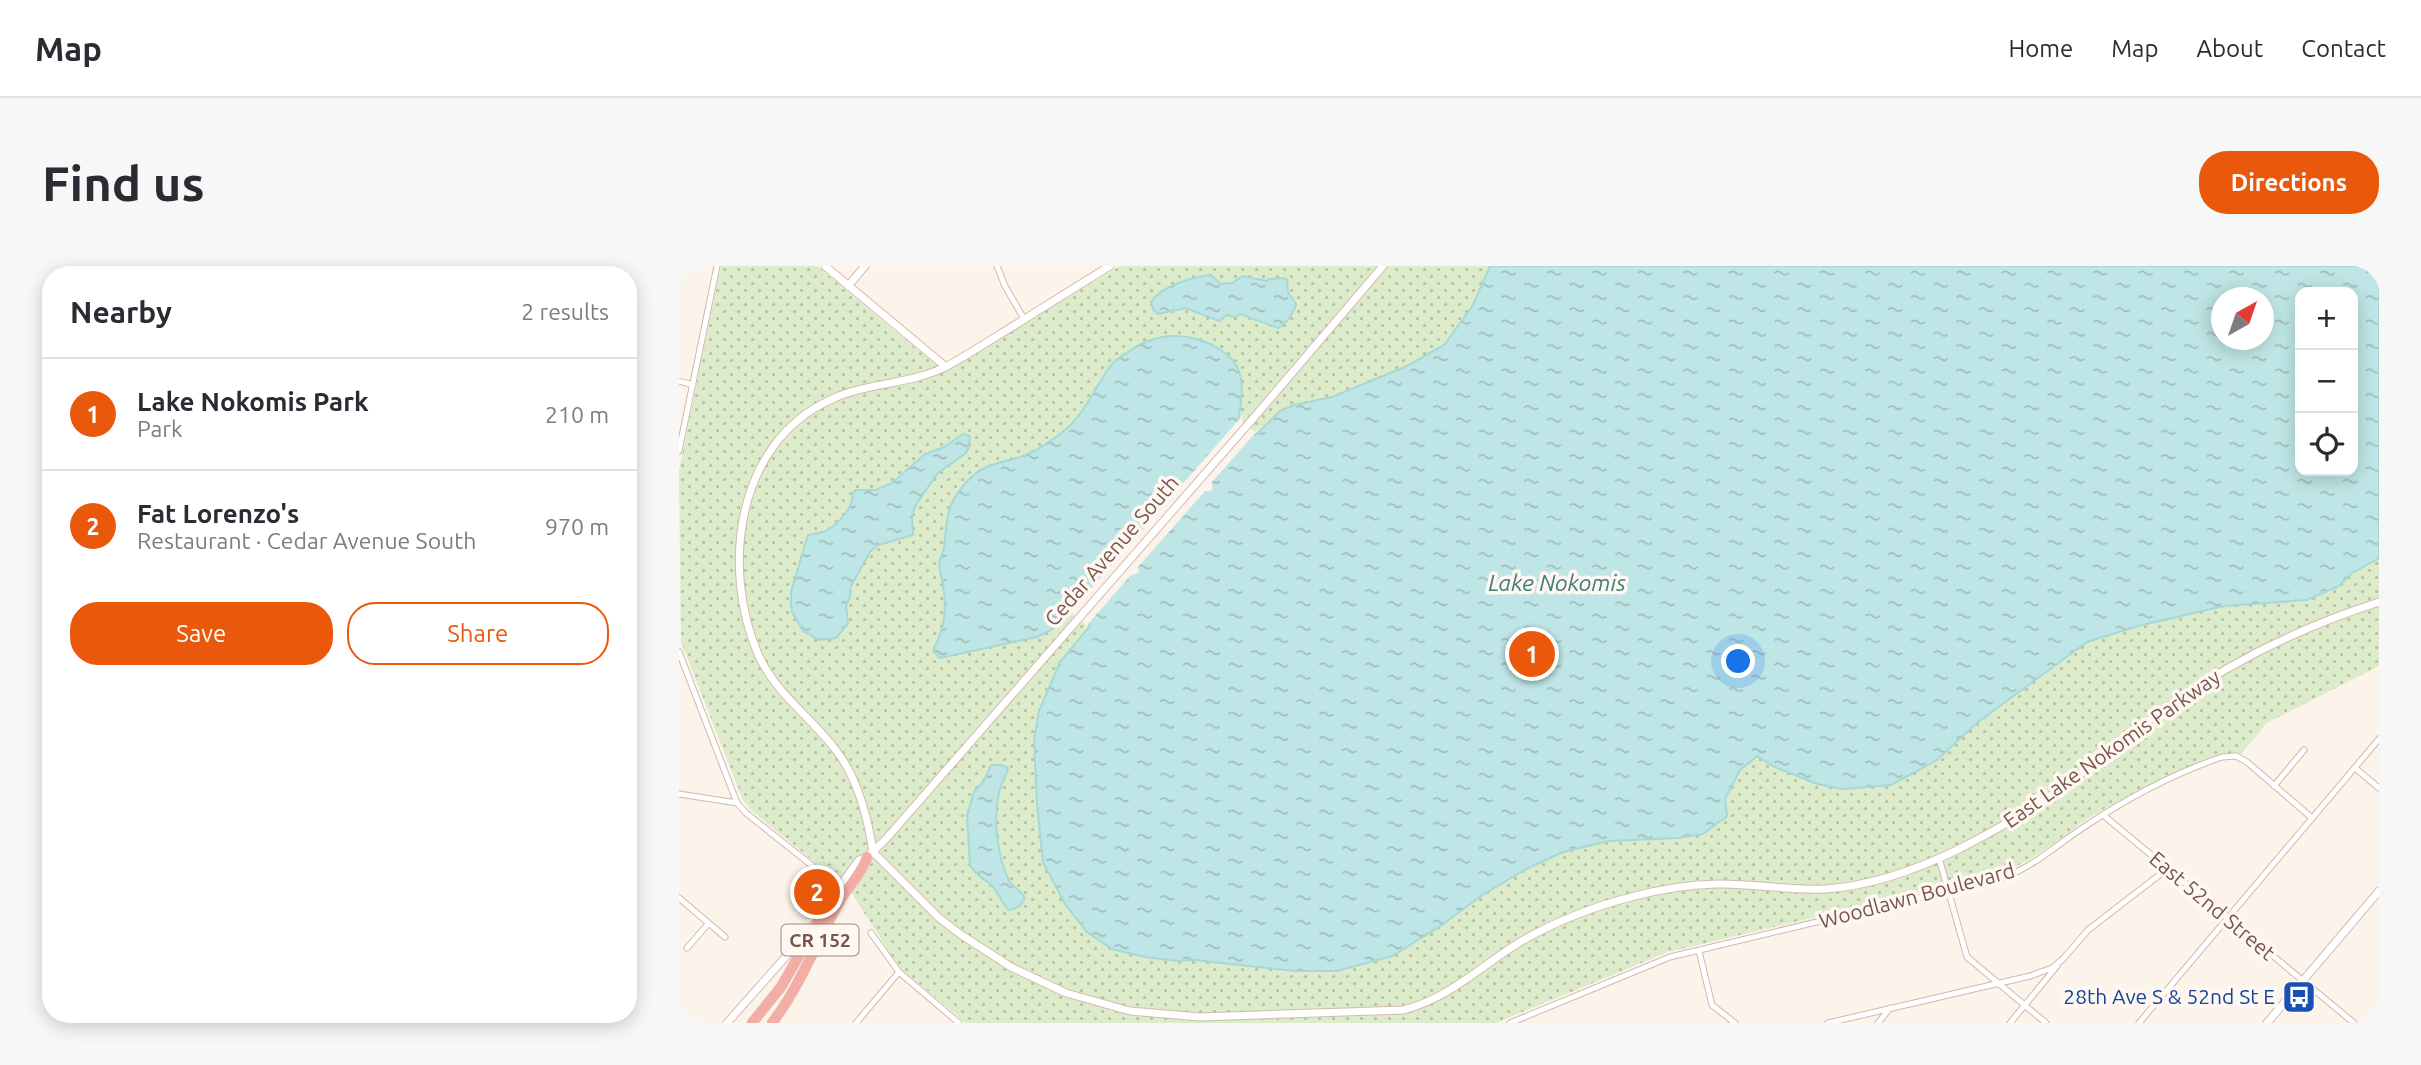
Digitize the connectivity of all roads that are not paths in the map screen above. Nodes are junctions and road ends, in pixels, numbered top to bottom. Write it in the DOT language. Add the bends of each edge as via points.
graph roads {
  1 [pos="717,266"];
  2 [pos="825,266"];
  3 [pos="865,266"];
  4 [pos="997,266"];
  5 [pos="1110,266"];
  6 [pos="1383,266"];
  7 [pos="848,286"];
  8 [pos="1024,319"];
  9 [pos="946,367"];
  10 [pos="679,381"];
  11 [pos="693,385"];
  12 [pos="679,451"];
  13 [pos="2379,602"];
  14 [pos="679,652"];
  15 [pos="681,666"];
  16 [pos="2379,739"];
  17 [pos="2304,750"];
  18 [pos="2354,768"];
  19 [pos="2274,786"];
  20 [pos="2379,788"];
  21 [pos="679,794"];
  22 [pos="737,803"];
  23 [pos="2103,815"];
  24 [pos="2312,818"];
  25 [pos="870,855"];
  26 [pos="1939,858"];
  27 [pos="2167,869"];
  28 [pos="839,887"];
  29 [pos="1949,891"];
  30 [pos="2379,891"];
  31 [pos="679,898"];
  32 [pos="821,917"];
  33 [pos="2227,918"];
  34 [pos="708,924"];
  35 [pos="871,933"];
  36 [pos="725,937"];
  37 [pos="687,948"];
  38 [pos="1699,951"];
  39 [pos="2063,958"];
  40 [pos="899,972"];
  41 [pos="2303,981"];
  42 [pos="1999,983"];
  43 [pos="2025,1005"];
  44 [pos="1890,1008"];
  45 [pos="1200,1020"];
  46 [pos="727,1023"];
  47 [pos="752,1023"];
  48 [pos="772,1023"];
  49 [pos="856,1023"];
  50 [pos="959,1023"];
  51 [pos="1510,1023"];
  52 [pos="1735,1023"];
  53 [pos="1828,1023"];
  54 [pos="1878,1023"];
  55 [pos="2010,1023"];
  56 [pos="2046,1023"];
  57 [pos="2139,1023"];
  58 [pos="2267,1023"];
  59 [pos="2354,1023"];
  1 -- 11 [label="street"];
  2 -- 7 [label="street"];
  3 -- 7 [label="street"];
  4 -- 8 [label="street"];
  5 -- 8 [label="street"];
  6 -- 25 [label="street, Cedar Avenue South / CR 152"];
  7 -- 9 [label="street"];
  8 -- 9 [label="street"];
  9 -- 25 [label="street" via="845,394 799,420 779,439 757,475 741,534 738,561 743,605 759,656 784,695 829,741 850,772 861,801"];
  10 -- 11 [label="street"];
  11 -- 12 [label="street"];
  13 -- 26 [label="street, East Lake Nokomis Parkway" via="2300,631 2227,669 2159,712 2043,800"];
  14 -- 15 [label="street"];
  15 -- 22 [label="street"];
  16 -- 18 [label="street"];
  17 -- 19 [label="street"];
  18 -- 20 [label="street"];
  18 -- 24 [label="street"];
  19 -- 23 [label="street, Woodlawn Boulevard" via="2247,762 2227,756"];
  19 -- 24 [label="street, Woodlawn Boulevard"];
  21 -- 22 [label="street"];
  22 -- 28 [label="street"];
  23 -- 27 [label="street, East 52nd Street"];
  23 -- 29 [label="street, Woodlawn Boulevard" via="2022,870"];
  24 -- 33 [label="street"];
  25 -- 28 [label="street, Cedar Avenue South / CR 152" via="859,860"];
  25 -- 45 [label="street, East Lake Nokomis Parkway" via="949,925 1038,981 1130,1011"];
  25 -- 48 [label="highway, Cedar Avenue South / CR 152"];
  26 -- 29 [label="street"];
  26 -- 45 [label="street, East Lake Nokomis Parkway" via="1862,885 1823,889 1718,884 1654,891 1613,902 1555,923 1444,995 1403,1010"];
  27 -- 33 [label="street, East 52nd Street"];
  27 -- 39 [label="street" via="2088,930"];
  28 -- 32 [label="street, Cedar Avenue South / CR 152"];
  29 -- 38 [label="street, Woodlawn Boulevard"];
  29 -- 42 [label="street" via="1967,957"];
  30 -- 41 [label="street"];
  31 -- 34 [label="street"];
  32 -- 46 [label="street"];
  32 -- 47 [label="highway, Cedar Avenue South / CR 152" via="781,987"];
  33 -- 41 [label="street, East 52nd Street"];
  33 -- 57 [label="street"];
  34 -- 36 [label="street"];
  34 -- 37 [label="street"];
  35 -- 40 [label="street"];
  38 -- 51 [label="street, Woodlawn Boulevard" via="1642,967"];
  38 -- 52 [label="street" via="1712,1005"];
  39 -- 42 [label="street" via="2042,972"];
  39 -- 43 [label="street"];
  40 -- 49 [label="street"];
  40 -- 50 [label="street"];
  41 -- 58 [label="street"];
  41 -- 59 [label="street, East 52nd Street"];
  42 -- 43 [label="street"];
  42 -- 44 [label="street"];
  43 -- 55 [label="street"];
  43 -- 56 [label="street"];
  44 -- 53 [label="street"];
  44 -- 54 [label="street"];
}
